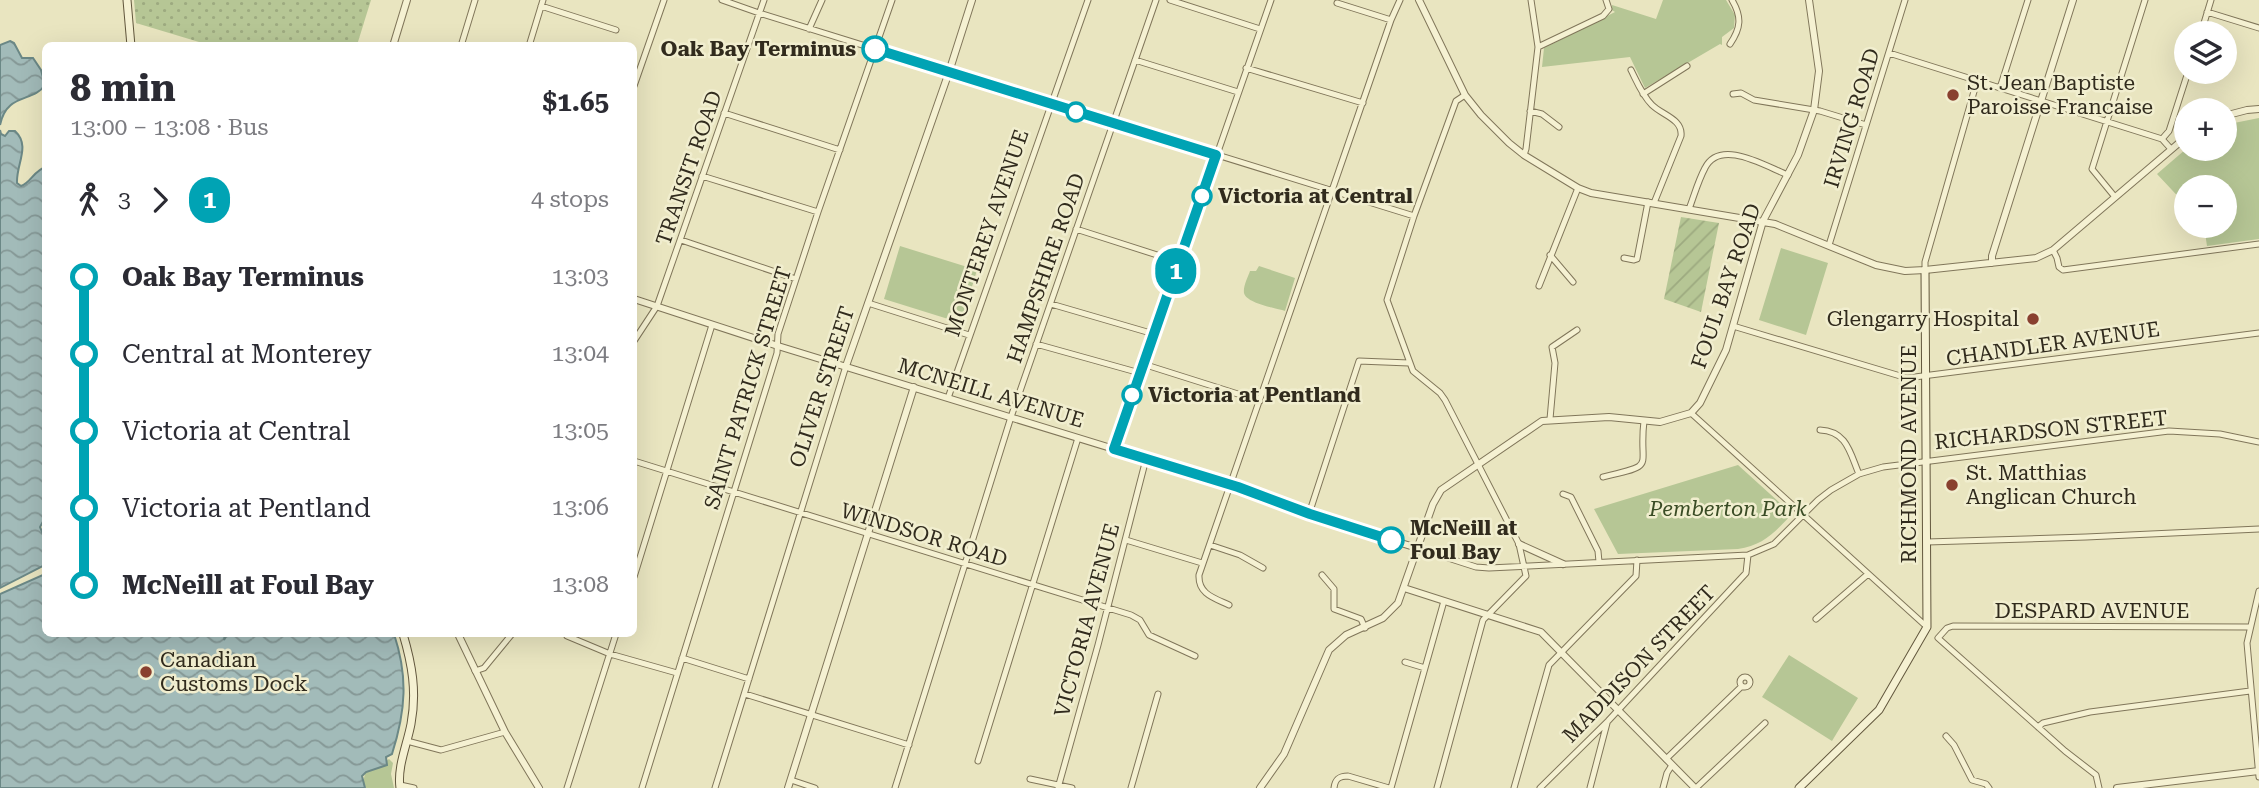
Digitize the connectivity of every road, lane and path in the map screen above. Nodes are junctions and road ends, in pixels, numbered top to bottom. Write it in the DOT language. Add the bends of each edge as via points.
graph roads {
  1 [pos="127,0"];
  2 [pos="407,0"];
  3 [pos="475,0"];
  4 [pos="664,0"];
  5 [pos="722,0"];
  6 [pos="764,0"];
  7 [pos="821,0"];
  8 [pos="892,0"];
  9 [pos="972,0"];
  10 [pos="1088,0"];
  11 [pos="1156,0"];
  12 [pos="1170,0"];
  13 [pos="1271,0"];
  14 [pos="1400,0"];
  15 [pos="1419,0"];
  16 [pos="1531,0"];
  17 [pos="1606,0"];
  18 [pos="1732,0"];
  19 [pos="1809,0"];
  20 [pos="1905,0"];
  21 [pos="2028,0"];
  22 [pos="2073,0"];
  23 [pos="2146,0"];
  24 [pos="2211,0"];
  25 [pos="542,3"];
  26 [pos="1337,3"];
  27 [pos="2207,12"];
  28 [pos="759,13"];
  29 [pos="1391,20"];
  30 [pos="2204,21"];
  31 [pos="2259,28"];
  32 [pos="809,29"];
  33 [pos="1259,29"];
  34 [pos="616,30"];
  35 [pos="131,42"];
  36 [pos="394,42"];
  37 [pos="462,42"];
  38 [pos="530,42"];
  39 [pos="1730,44"];
  40 [pos="1538,47"];
  41 [pos="875,49"];
  42 [pos="1889,52"];
  43 [pos="1135,60"];
  44 [pos="1687,66"];
  45 [pos="1246,68"];
  46 [pos="1631,70"];
  47 [pos="949,72"];
  48 [pos="637,77"];
  49 [pos="1977,81"];
  50 [pos="2184,84"];
  51 [pos="2000,88"];
  52 [pos="1238,92"];
  53 [pos="1643,94"];
  54 [pos="1733,94"];
  55 [pos="1465,95"];
  56 [pos="2041,101"];
  57 [pos="1051,103"];
  58 [pos="1363,103"];
  59 [pos="2259,109"];
  60 [pos="1814,110"];
  61 [pos="1530,111"];
  62 [pos="724,113"];
  63 [pos="2237,113"];
  64 [pos="2107,121"];
  65 [pos="1113,123"];
  66 [pos="1866,125"];
  67 [pos="1559,128"];
  68 [pos="2162,139"];
  69 [pos="2174,147"];
  70 [pos="2171,149"];
  71 [pos="840,150"];
  72 [pos="1521,153"];
  73 [pos="1216,155"];
  74 [pos="1788,175"];
  75 [pos="702,176"];
  76 [pos="1578,188"];
  77 [pos="1333,191"];
  78 [pos="2115,197"];
  79 [pos="1651,203"];
  80 [pos="1689,209"];
  81 [pos="818,212"];
  82 [pos="1414,216"];
  83 [pos="1763,221"];
  84 [pos="1076,229"];
  85 [pos="681,240"];
  86 [pos="2259,244"];
  87 [pos="1829,245"];
  88 [pos="2053,250"];
  89 [pos="1550,255"];
  90 [pos="1624,258"];
  91 [pos="1179,262"];
  92 [pos="1992,263"];
  93 [pos="1925,271"];
  94 [pos="796,279"];
  95 [pos="1573,282"];
  96 [pos="1539,286"];
  97 [pos="637,300"];
  98 [pos="868,303"];
  99 [pos="1051,304"];
  100 [pos="657,306"];
  101 [pos="712,325"];
  102 [pos="1733,326"];
  103 [pos="1577,330"];
  104 [pos="2259,333"];
  105 [pos="1154,334"];
  106 [pos="637,335"];
  107 [pos="969,335"];
  108 [pos="1037,344"];
  109 [pos="778,346"];
  110 [pos="1409,363"];
  111 [pos="1143,364"];
  112 [pos="846,366"];
  113 [pos="1140,373"];
  114 [pos="1926,377"];
  115 [pos="914,387"];
  116 [pos="948,398"];
  117 [pos="1261,401"];
  118 [pos="1691,413"];
  119 [pos="1010,417"];
  120 [pos="1550,419"];
  121 [pos="1644,421"];
  122 [pos="1821,430"];
  123 [pos="1078,438"];
  124 [pos="2259,442"];
  125 [pos="1114,449"];
  126 [pos="1146,459"];
  127 [pos="1926,460"];
  128 [pos="637,462"];
  129 [pos="1477,464"];
  130 [pos="666,471"];
  131 [pos="1859,474"];
  132 [pos="1603,477"];
  133 [pos="1229,484"];
  134 [pos="733,493"];
  135 [pos="1563,494"];
  136 [pos="800,513"];
  137 [pos="1310,514"];
  138 [pos="1803,514"];
  139 [pos="2259,529"];
  140 [pos="868,533"];
  141 [pos="1125,540"];
  142 [pos="1927,542"];
  143 [pos="1519,544"];
  144 [pos="1210,545"];
  145 [pos="1417,548"];
  146 [pos="1748,555"];
  147 [pos="1637,561"];
  148 [pos="1599,562"];
  149 [pos="1202,564"];
  150 [pos="1563,564"];
  151 [pos="966,566"];
  152 [pos="1523,566"];
  153 [pos="637,567"];
  154 [pos="1262,568"];
  155 [pos="1868,573"];
  156 [pos="1322,576"];
  157 [pos="1032,585"];
  158 [pos="1404,588"];
  159 [pos="2259,591"];
  160 [pos="1444,601"];
  161 [pos="1229,606"];
  162 [pos="1107,608"];
  163 [pos="1490,615"];
  164 [pos="1816,619"];
  165 [pos="1927,627"];
  166 [pos="2250,627"];
  167 [pos="1365,628"];
  168 [pos="404,637"];
  169 [pos="459,637"];
  170 [pos="510,637"];
  171 [pos="570,637"];
  172 [pos="615,637"];
  173 [pos="1562,652"];
  174 [pos="610,654"];
  175 [pos="1195,656"];
  176 [pos="682,658"];
  177 [pos="1405,662"];
  178 [pos="1425,668"];
  179 [pos="475,671"];
  180 [pos="677,673"];
  181 [pos="750,679"];
  182 [pos="1742,686"];
  183 [pos="2250,691"];
  184 [pos="745,694"];
  185 [pos="1157,694"];
  186 [pos="1618,710"];
  187 [pos="811,714"];
  188 [pos="1608,722"];
  189 [pos="1765,723"];
  190 [pos="2038,727"];
  191 [pos="505,732"];
  192 [pos="1946,736"];
  193 [pos="407,741"];
  194 [pos="909,745"];
  195 [pos="1666,759"];
  196 [pos="978,761"];
  197 [pos="1672,765"];
  198 [pos="2258,773"];
  199 [pos="1030,779"];
  200 [pos="791,780"];
  201 [pos="400,786"];
  202 [pos="1058,786"];
  203 [pos="414,788"];
  204 [pos="539,788"];
  205 [pos="567,788"];
  206 [pos="642,788"];
  207 [pos="715,788"];
  208 [pos="788,788"];
  209 [pos="815,788"];
  210 [pos="895,788"];
  211 [pos="1072,788"];
  212 [pos="1131,788"];
  213 [pos="1260,788"];
  214 [pos="1334,788"];
  215 [pos="1390,788"];
  216 [pos="1437,788"];
  217 [pos="1514,788"];
  218 [pos="1540,788"];
  219 [pos="1590,788"];
  220 [pos="1663,788"];
  221 [pos="1695,788"];
  222 [pos="1799,788"];
  223 [pos="1989,788"];
  224 [pos="2099,788"];
  225 [pos="2117,788"];
  226 [pos="2122,788"];
  1 -- 35 [label="main road"];
  2 -- 36 [label="street"];
  3 -- 37 [label="street"];
  4 -- 48 [label="street"];
  5 -- 28 [label="street"];
  6 -- 28 [label="street, TRANSIT ROAD"];
  7 -- 32 [label="street"];
  8 -- 41 [label="street, SAINT PATRICK STREET"];
  9 -- 47 [label="street, OLIVER STREET"];
  10 -- 57 [label="street, MONTEREY AVENUE"];
  11 -- 43 [label="street, HAMPSHIRE ROAD"];
  12 -- 33 [label="street"];
  13 -- 33 [label="street"];
  14 -- 29 [label="street"];
  15 -- 55 [label="street"];
  16 -- 40 [label="street"];
  17 -- 40 [label="street" via="1609,9 1604,16"];
  18 -- 39 [label="street" via="1740,24"];
  19 -- 60 [label="street, FOUL BAY ROAD" via="1819,71"];
  20 -- 42 [label="street, IRVING ROAD"];
  21 -- 51 [label="street"];
  22 -- 56 [label="street"];
  23 -- 64 [label="street"];
  24 -- 27 [label="street"];
  25 -- 34 [label="street"];
  25 -- 38 [label="street"];
  26 -- 29 [label="street"];
  27 -- 30 [label="street"];
  27 -- 31 [label="street"];
  28 -- 32 [label="street"];
  28 -- 62 [label="street, TRANSIT ROAD"];
  29 -- 58 [label="street"];
  32 -- 41 [label="street"];
  33 -- 45 [label="street"];
  40 -- 61 [label="street"];
  41 -- 47 [label="street"];
  41 -- 71 [label="street, SAINT PATRICK STREET"];
  42 -- 49 [label="street"];
  42 -- 66 [label="street, IRVING ROAD"];
  43 -- 52 [label="street"];
  43 -- 65 [label="street, HAMPSHIRE ROAD"];
  44 -- 53 [label="street"];
  45 -- 52 [label="street"];
  45 -- 58 [label="street"];
  46 -- 53 [label="street"];
  47 -- 57 [label="street"];
  47 -- 98 [label="street, OLIVER STREET"];
  49 -- 51 [label="street"];
  49 -- 93 [label="street, RICHMOND AVENUE"];
  50 -- 68 [label="street" via="2169,131"];
  51 -- 56 [label="street"];
  52 -- 73 [label="street"];
  53 -- 79 [label="street" via="1682,129"];
  54 -- 60 [label="street"];
  55 -- 72 [label="street"];
  55 -- 82 [label="street" via="1456,101"];
  56 -- 64 [label="street"];
  56 -- 92 [label="street"];
  57 -- 65 [label="street"];
  57 -- 107 [label="street, MONTEREY AVENUE"];
  58 -- 77 [label="street"];
  59 -- 63 [label="street"];
  60 -- 66 [label="street"];
  60 -- 74 [label="street, FOUL BAY ROAD"];
  61 -- 67 [label="street"];
  61 -- 72 [label="street" via="1527,149"];
  62 -- 71 [label="street"];
  62 -- 75 [label="street, TRANSIT ROAD"];
  64 -- 68 [label="street"];
  64 -- 78 [label="street" via="2092,169"];
  65 -- 73 [label="street"];
  65 -- 84 [label="street, HAMPSHIRE ROAD"];
  66 -- 87 [label="street, IRVING ROAD"];
  68 -- 70 [label="street"];
  69 -- 70 [label="street"];
  70 -- 78 [label="street"];
  71 -- 81 [label="street, SAINT PATRICK STREET"];
  72 -- 76 [label="street"];
  73 -- 77 [label="street"];
  73 -- 91 [label="street"];
  74 -- 80 [label="street" via="1723,154 1706,167"];
  74 -- 83 [label="street, FOUL BAY ROAD"];
  75 -- 81 [label="street"];
  75 -- 85 [label="street, TRANSIT ROAD"];
  76 -- 79 [label="street"];
  76 -- 89 [label="street"];
  77 -- 82 [label="street"];
  77 -- 117 [label="street"];
  78 -- 88 [label="street"];
  79 -- 80 [label="street"];
  79 -- 90 [label="street" via="1637,258"];
  80 -- 83 [label="street"];
  81 -- 94 [label="street, SAINT PATRICK STREET"];
  82 -- 110 [label="street" via="1388,294"];
  83 -- 87 [label="street"];
  83 -- 102 [label="street, FOUL BAY ROAD"];
  84 -- 91 [label="street"];
  84 -- 99 [label="street, HAMPSHIRE ROAD"];
  85 -- 94 [label="street"];
  85 -- 100 [label="street, TRANSIT ROAD"];
  86 -- 88 [label="street" via="2063,270"];
  87 -- 93 [label="street" via="1884,267"];
  88 -- 92 [label="street" via="2036,258"];
  89 -- 95 [label="street"];
  89 -- 96 [label="street"];
  91 -- 105 [label="street"];
  92 -- 93 [label="street"];
  93 -- 114 [label="main road, RICHMOND AVENUE"];
  94 -- 109 [label="street, SAINT PATRICK STREET"];
  97 -- 100 [label="street, MCNEILL AVENUE"];
  98 -- 107 [label="street"];
  98 -- 112 [label="street, OLIVER STREET"];
  99 -- 105 [label="street"];
  99 -- 108 [label="street, HAMPSHIRE ROAD"];
  100 -- 101 [label="street, MCNEILL AVENUE"];
  100 -- 106 [label="street, TRANSIT ROAD"];
  101 -- 109 [label="street, MCNEILL AVENUE"];
  101 -- 130 [label="street"];
  102 -- 114 [label="street, CHANDLER AVENUE" via="1907,379"];
  102 -- 118 [label="street, FOUL BAY ROAD" via="1722,361"];
  103 -- 120 [label="street" via="1552,347"];
  104 -- 114 [label="street, CHANDLER AVENUE"];
  105 -- 111 [label="street"];
  107 -- 116 [label="street, MONTEREY AVENUE"];
  108 -- 113 [label="street"];
  108 -- 119 [label="street, HAMPSHIRE ROAD"];
  109 -- 112 [label="street, MCNEILL AVENUE"];
  109 -- 134 [label="street, SAINT PATRICK STREET"];
  110 -- 129 [label="street" via="1445,400"];
  110 -- 137 [label="street" via="1359,361"];
  111 -- 113 [label="street"];
  111 -- 117 [label="street"];
  112 -- 115 [label="street, MCNEILL AVENUE"];
  112 -- 136 [label="street, OLIVER STREET"];
  113 -- 125 [label="street"];
  114 -- 127 [label="main road, RICHMOND AVENUE"];
  115 -- 116 [label="street, MCNEILL AVENUE"];
  115 -- 140 [label="street"];
  116 -- 119 [label="street, MCNEILL AVENUE"];
  117 -- 133 [label="street"];
  118 -- 121 [label="street" via="1660,422"];
  118 -- 138 [label="street"];
  119 -- 123 [label="street, MCNEILL AVENUE"];
  119 -- 151 [label="street, HAMPSHIRE ROAD"];
  120 -- 121 [label="street"];
  120 -- 129 [label="street"];
  121 -- 132 [label="street" via="1644,463"];
  122 -- 131 [label="street" via="1840,435"];
  123 -- 125 [label="street, MCNEILL AVENUE"];
  123 -- 157 [label="street"];
  124 -- 127 [label="street, RICHARDSON STREET" via="2169,431"];
  125 -- 126 [label="street, MCNEILL AVENUE"];
  126 -- 133 [label="street, MCNEILL AVENUE"];
  126 -- 141 [label="street, VICTORIA AVENUE"];
  127 -- 131 [label="street, RICHARDSON STREET"];
  127 -- 142 [label="main road, RICHMOND AVENUE"];
  128 -- 130 [label="street, WINDSOR ROAD"];
  129 -- 143 [label="street"];
  129 -- 145 [label="street" via="1436,496"];
  130 -- 134 [label="street, WINDSOR ROAD"];
  130 -- 153 [label="street"];
  131 -- 138 [label="street, RICHARDSON STREET"];
  133 -- 137 [label="street, MCNEILL AVENUE"];
  133 -- 144 [label="street"];
  134 -- 136 [label="street, WINDSOR ROAD"];
  134 -- 176 [label="street, SAINT PATRICK STREET"];
  135 -- 148 [label="street" via="1571,497"];
  136 -- 140 [label="street, WINDSOR ROAD"];
  136 -- 181 [label="street, OLIVER STREET"];
  137 -- 145 [label="street, MCNEILL AVENUE"];
  138 -- 146 [label="street, RICHARDSON STREET" via="1774,544"];
  138 -- 155 [label="street"];
  139 -- 142 [label="street"];
  140 -- 151 [label="street, WINDSOR ROAD"];
  140 -- 187 [label="street"];
  141 -- 149 [label="street"];
  141 -- 162 [label="street, VICTORIA AVENUE"];
  142 -- 165 [label="main road, RICHMOND AVENUE"];
  143 -- 150 [label="street"];
  143 -- 152 [label="street"];
  144 -- 149 [label="street"];
  144 -- 154 [label="street"];
  145 -- 152 [label="street, RICHARDSON STREET" via="1476,567"];
  145 -- 158 [label="street"];
  146 -- 147 [label="street, RICHARDSON STREET"];
  146 -- 186 [label="street, MADDISON STREET" via="1746,573"];
  147 -- 148 [label="street, RICHARDSON STREET"];
  147 -- 173 [label="street" via="1636,576"];
  148 -- 150 [label="street, RICHARDSON STREET"];
  149 -- 161 [label="street" via="1198,585 1206,595"];
  150 -- 152 [label="street, RICHARDSON STREET"];
  151 -- 157 [label="street, WINDSOR ROAD"];
  151 -- 194 [label="street, HAMPSHIRE ROAD"];
  152 -- 163 [label="street" via="1526,576"];
  155 -- 164 [label="street"];
  155 -- 165 [label="street"];
  156 -- 167 [label="street" via="1333,587 1334,609 1361,620"];
  157 -- 162 [label="street, WINDSOR ROAD"];
  157 -- 196 [label="street"];
  158 -- 160 [label="street"];
  158 -- 167 [label="street" via="1394,610"];
  159 -- 166 [label="street"];
  160 -- 163 [label="street"];
  160 -- 178 [label="street"];
  162 -- 175 [label="street, WINDSOR ROAD" via="1140,620 1149,635"];
  162 -- 202 [label="street, VICTORIA AVENUE"];
  163 -- 173 [label="street" via="1541,632"];
  163 -- 216 [label="street" via="1481,626"];
  165 -- 222 [label="main road, RICHMOND AVENUE" via="1877,713"];
  166 -- 183 [label="street"];
  166 -- 190 [label="street, DESPARD AVENUE" via="1947,628 1938,638"];
  167 -- 213 [label="street" via="1346,635 1329,650 1284,754"];
  168 -- 193 [label="main road" via="414,691"];
  169 -- 179 [label="street"];
  170 -- 179 [label="street" via="484,668"];
  171 -- 174 [label="street"];
  172 -- 174 [label="street"];
  173 -- 186 [label="street"];
  173 -- 217 [label="street" via="1545,675"];
  174 -- 180 [label="street"];
  174 -- 205 [label="street"];
  176 -- 180 [label="street, SAINT PATRICK STREET"];
  176 -- 181 [label="street"];
  177 -- 178 [label="street"];
  178 -- 215 [label="street"];
  179 -- 191 [label="street"];
  180 -- 206 [label="street, SAINT PATRICK STREET"];
  181 -- 184 [label="street, OLIVER STREET"];
  182 -- 195 [label="street"];
  183 -- 190 [label="street" via="2090,712"];
  183 -- 198 [label="street"];
  184 -- 187 [label="street"];
  184 -- 207 [label="street, OLIVER STREET"];
  185 -- 212 [label="street"];
  186 -- 188 [label="street, MADDISON STREET"];
  186 -- 195 [label="street"];
  187 -- 194 [label="street"];
  187 -- 200 [label="street"];
  188 -- 218 [label="street, MADDISON STREET"];
  188 -- 219 [label="street"];
  189 -- 221 [label="street"];
  190 -- 224 [label="street" via="2096,775"];
  191 -- 193 [label="street" via="441,750"];
  191 -- 204 [label="street"];
  192 -- 223 [label="street" via="1972,780"];
  193 -- 201 [label="main road"];
  194 -- 210 [label="street, HAMPSHIRE ROAD"];
  195 -- 197 [label="street"];
  197 -- 220 [label="street"];
  197 -- 221 [label="street"];
  198 -- 226 [label="street"];
  199 -- 202 [label="street"];
  200 -- 208 [label="street"];
  200 -- 209 [label="street"];
  201 -- 203 [label="street"];
  202 -- 211 [label="street"];
  214 -- 215 [label="street" via="1341,776"];
  225 -- 226 [label="street"];
}
